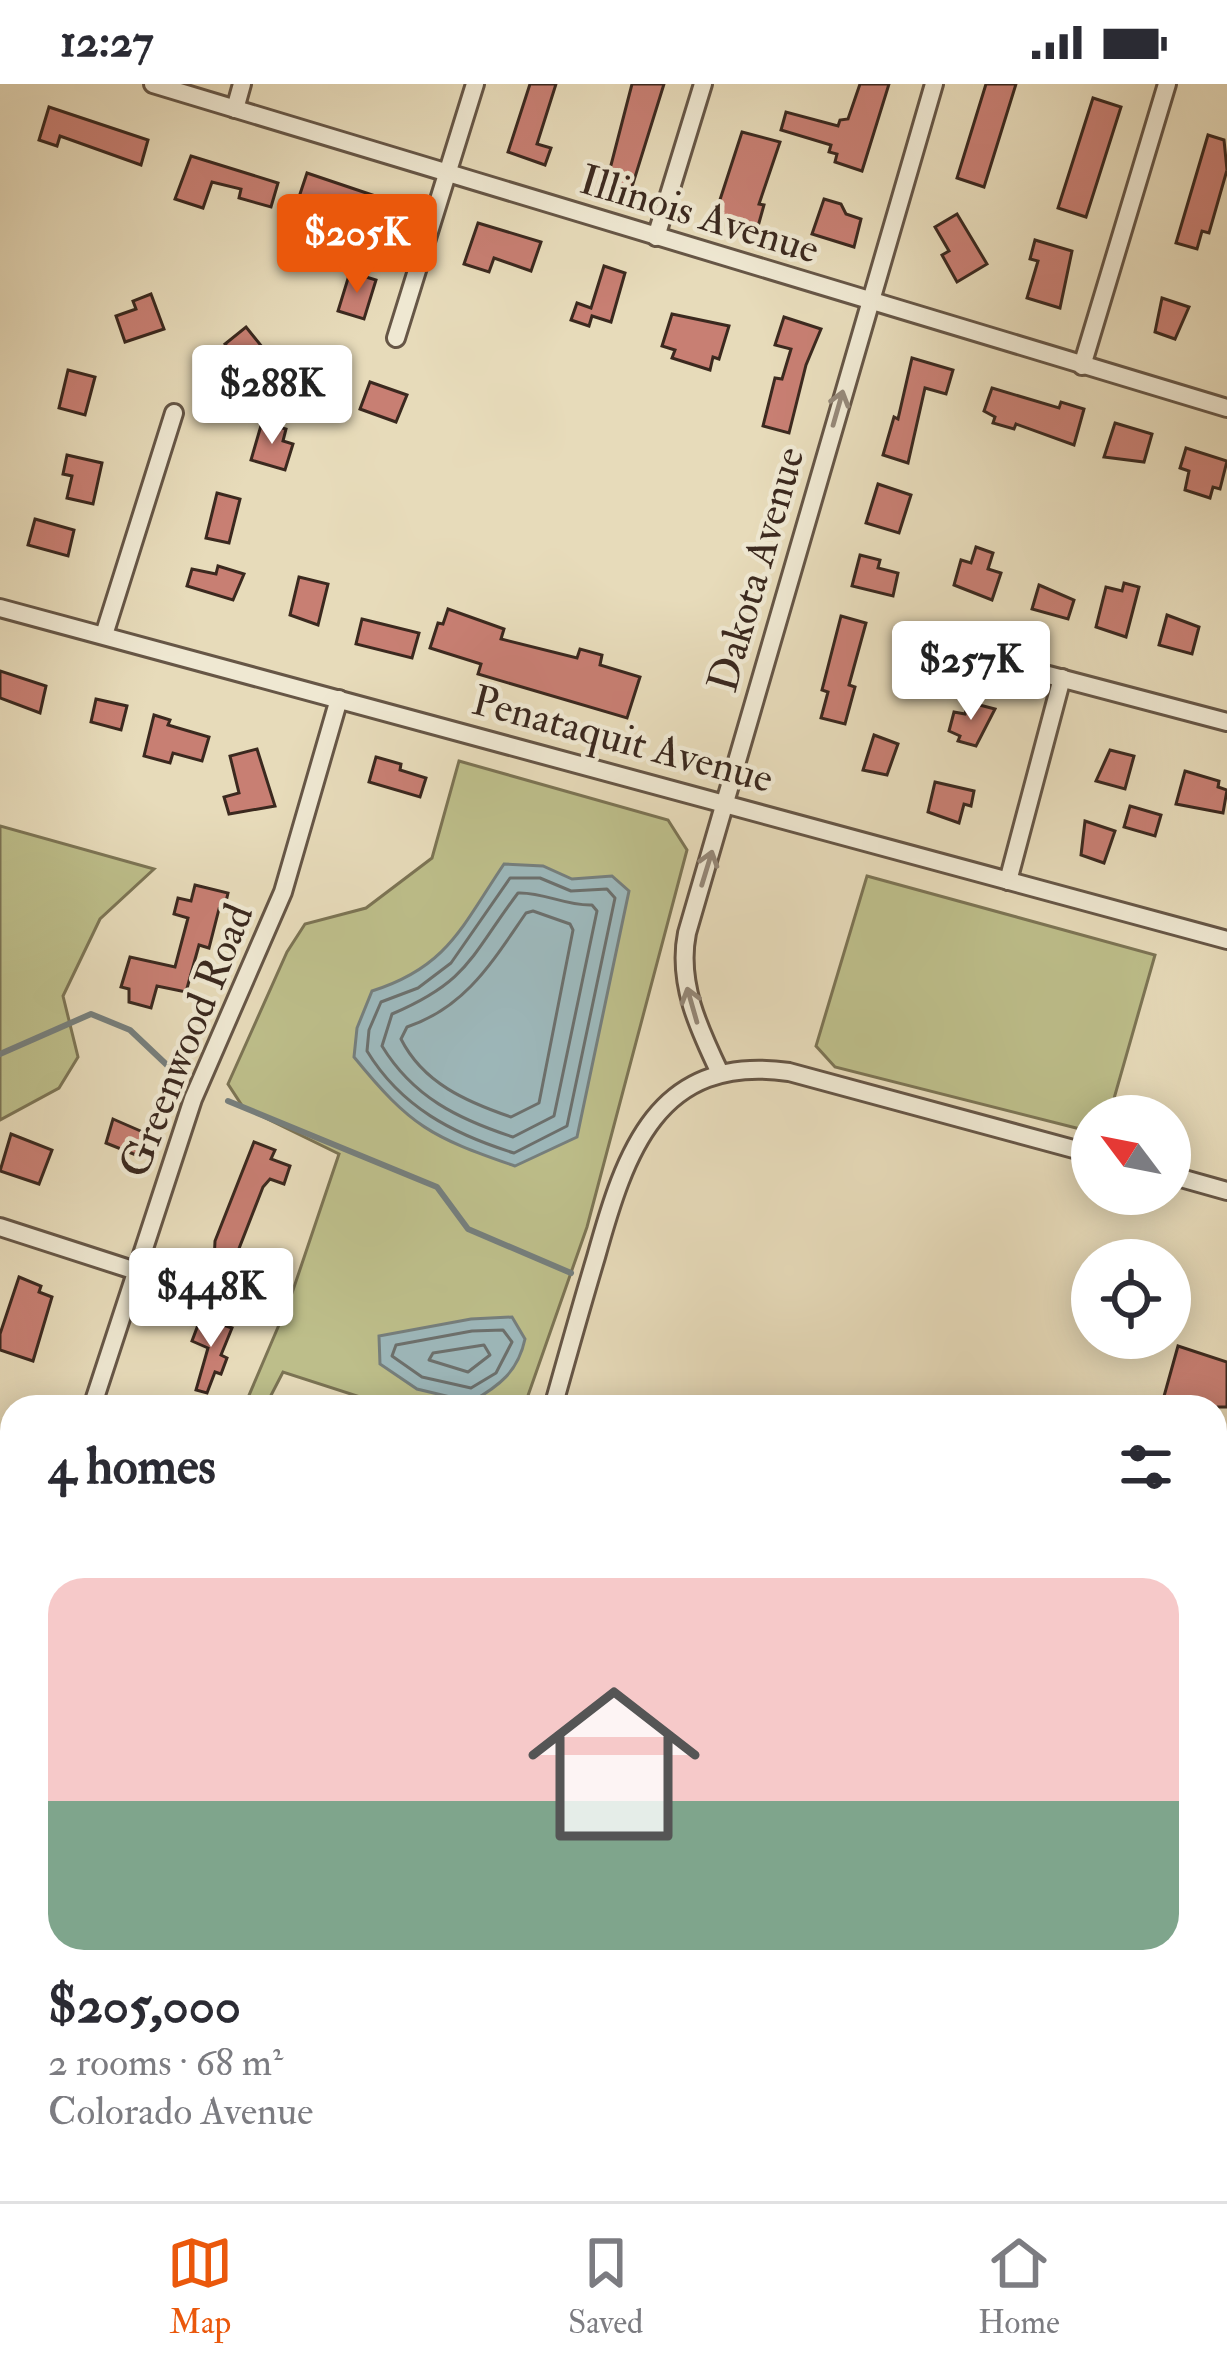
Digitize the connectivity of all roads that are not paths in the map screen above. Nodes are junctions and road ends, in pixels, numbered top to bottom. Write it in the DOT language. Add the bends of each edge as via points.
graph roads {
  1 [pos="153,84"];
  2 [pos="242,84"];
  3 [pos="475,84"];
  4 [pos="703,84"];
  5 [pos="934,84"];
  6 [pos="1167,84"];
  7 [pos="235,109"];
  8 [pos="448,173"];
  9 [pos="656,237"];
  10 [pos="869,302"];
  11 [pos="396,338"];
  12 [pos="1082,366"];
  13 [pos="1227,408"];
  14 [pos="174,413"];
  15 [pos="0,608"];
  16 [pos="104,635"];
  17 [pos="931,644"];
  18 [pos="1062,678"];
  19 [pos="339,699"];
  20 [pos="1227,722"];
  21 [pos="727,804"];
  22 [pos="1008,881"];
  23 [pos="1227,940"];
  24 [pos="720,1073"];
  25 [pos="1071,1148"];
  26 [pos="1191,1181"];
  27 [pos="1227,1191"];
  28 [pos="0,1227"];
  29 [pos="136,1271"];
  30 [pos="96,1395"];
  31 [pos="557,1395"];
  1 -- 7 [label="street, Illinois Avenue"];
  2 -- 7 [label="street"];
  3 -- 8 [label="street"];
  4 -- 9 [label="street"];
  5 -- 10 [label="street, Dakota Avenue"];
  6 -- 12 [label="street"];
  7 -- 8 [label="street, Illinois Avenue"];
  8 -- 9 [label="street, Illinois Avenue"];
  8 -- 11 [label="street"];
  9 -- 10 [label="street, Illinois Avenue"];
  10 -- 12 [label="street, Illinois Avenue"];
  21 -- 10 [label="street, Dakota Avenue, one-way"];
  12 -- 13 [label="street, Illinois Avenue"];
  14 -- 16 [label="street"];
  15 -- 16 [label="street, Penataquit Avenue"];
  16 -- 19 [label="street, Penataquit Avenue"];
  17 -- 18 [label="street"];
  18 -- 20 [label="street"];
  18 -- 22 [label="street"];
  19 -- 21 [label="street, Penataquit Avenue"];
  19 -- 29 [label="street, Greenwood Road" via="283,892 194,1100"];
  21 -- 22 [label="street, Penataquit Avenue"];
  24 -- 21 [label="street, Dakota Avenue, one-way" via="696,1021 683,956"];
  22 -- 23 [label="street, Penataquit Avenue"];
  24 -- 25 [label="street" via="789,1072"];
  24 -- 31 [label="street" via="664,1107 627,1156"];
  26 -- 27 [label="street"];
  28 -- 29 [label="street"];
  29 -- 30 [label="street, Greenwood Road"];
}
